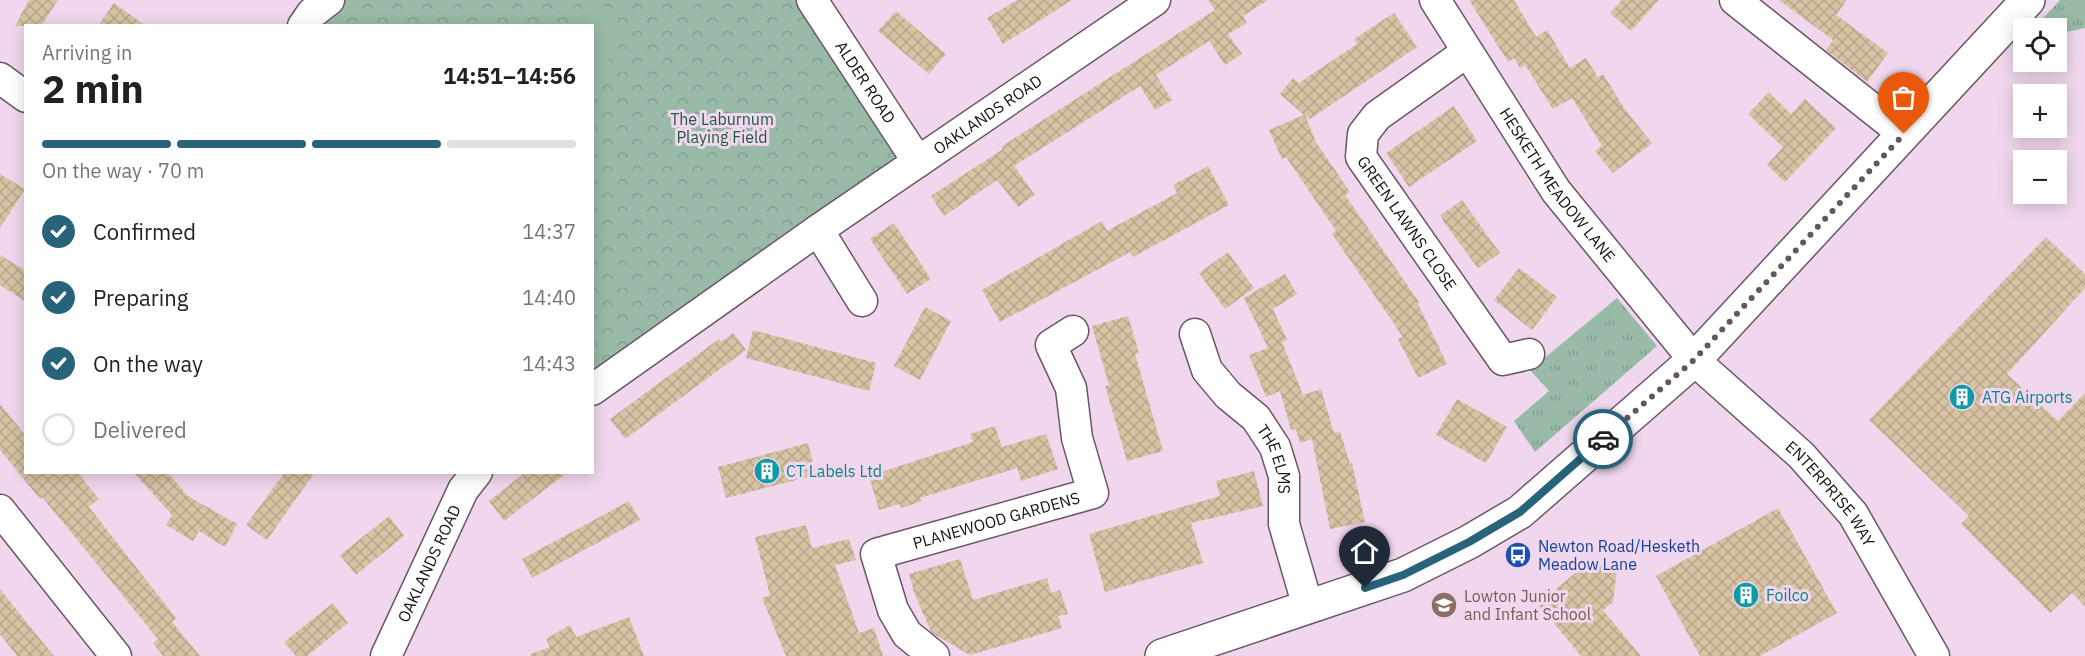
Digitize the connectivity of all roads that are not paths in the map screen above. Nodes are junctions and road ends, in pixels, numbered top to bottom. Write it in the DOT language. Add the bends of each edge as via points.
graph roads {
  1 [pos="329,0"];
  2 [pos="812,0"];
  3 [pos="1155,0"];
  4 [pos="1435,0"];
  5 [pos="1735,0"];
  6 [pos="2028,0"];
  7 [pos="304,24"];
  8 [pos="1467,51"];
  9 [pos="0,78"];
  10 [pos="24,96"];
  11 [pos="1904,134"];
  12 [pos="918,162"];
  13 [pos="819,230"];
  14 [pos="862,301"];
  15 [pos="1073,331"];
  16 [pos="1195,333"];
  17 [pos="1694,360"];
  18 [pos="1508,362"];
  19 [pos="594,389"];
  20 [pos="475,474"];
  21 [pos="0,510"];
  22 [pos="1308,607"];
  23 [pos="116,656"];
  24 [pos="386,656"];
  25 [pos="934,656"];
  26 [pos="1162,656"];
  27 [pos="1934,656"];
  1 -- 7 [label="street"];
  2 -- 12 [label="street, ALDER ROAD"];
  3 -- 12 [label="street, OAKLANDS ROAD"];
  4 -- 8 [label="street, HESKETH MEADOW LANE"];
  5 -- 11 [label="street"];
  6 -- 11 [label="main road"];
  8 -- 17 [label="street, HESKETH MEADOW LANE" via="1556,191"];
  8 -- 18 [label="street, GREEN LAWNS CLOSE" via="1377,116 1363,134 1361,157"];
  9 -- 10 [label="street"];
  11 -- 17 [label="main road"];
  12 -- 13 [label="street, OAKLANDS ROAD"];
  13 -- 14 [label="street"];
  13 -- 19 [label="street, OAKLANDS ROAD"];
  15 -- 25 [label="street, PLANEWOOD GARDENS" via="1051,345 1071,388 1077,438 1093,493 876,554 894,610 908,634"];
  16 -- 22 [label="street, THE ELMS" via="1207,370 1228,395 1256,418 1275,447 1284,476 1284,524"];
  17 -- 22 [label="main road" via="1520,512 1403,575"];
  17 -- 27 [label="street, ENTERPRISE WAY" via="1801,455 1853,514"];
  20 -- 24 [label="street, OAKLANDS ROAD" via="463,490"];
  21 -- 23 [label="street"];
  22 -- 26 [label="main road"];
}
